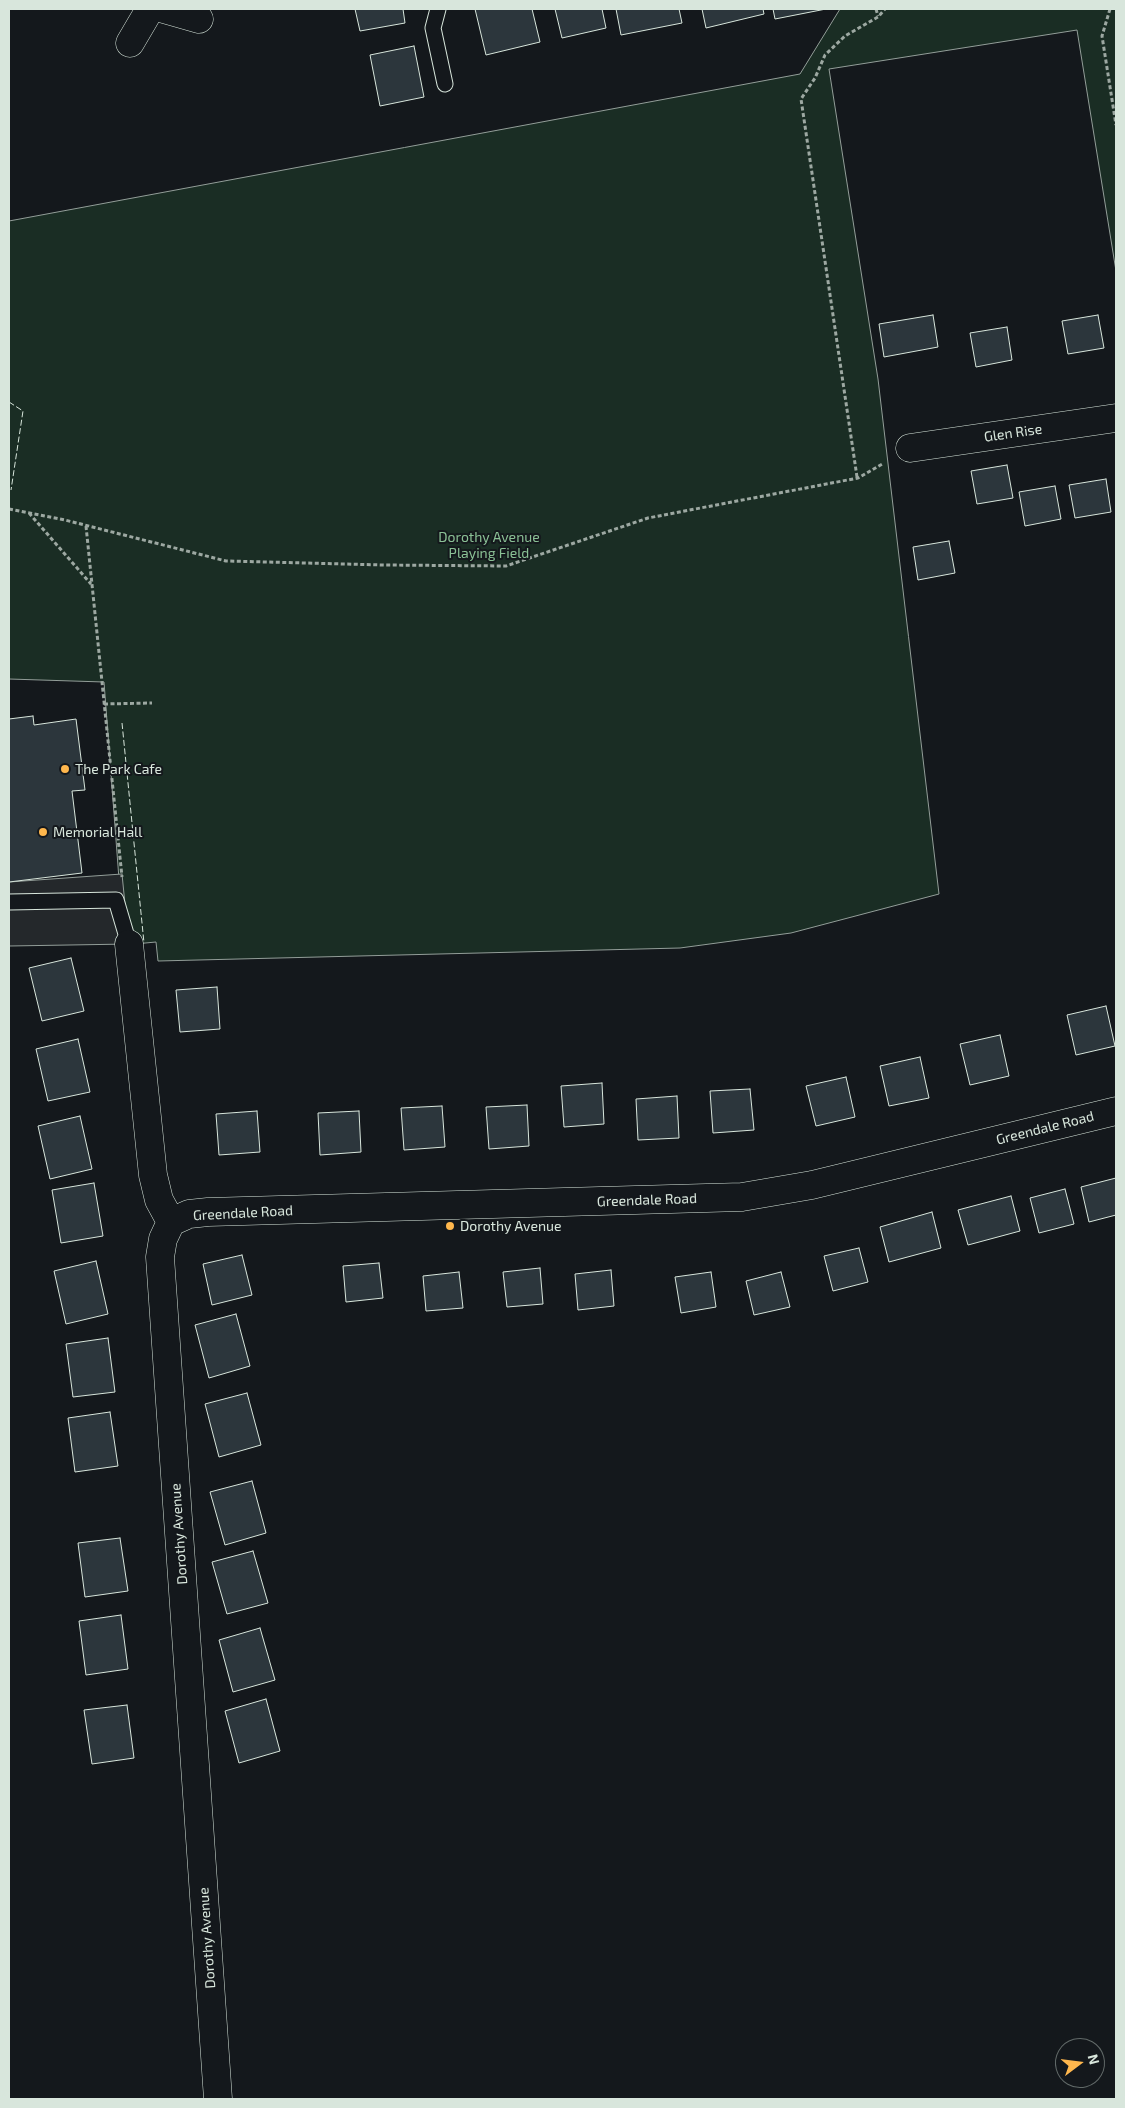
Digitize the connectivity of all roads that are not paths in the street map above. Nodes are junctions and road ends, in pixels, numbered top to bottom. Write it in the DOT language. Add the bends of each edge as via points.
graph roads {
  1 [pos="150,9"];
  2 [pos="164,9"];
  3 [pos="438,9"];
  4 [pos="199,19"];
  5 [pos="130,43"];
  6 [pos="445,84"];
  7 [pos="1116,418"];
  8 [pos="910,448"];
  9 [pos="9,902"];
  10 [pos="129,944"];
  11 [pos="1116,1111"];
  12 [pos="170,1222"];
  13 [pos="218,2099"];
  1 -- 5 [label="street"];
  2 -- 4 [label="street"];
  3 -- 6 [label="lane" via="433,28"];
  7 -- 8 [label="street, Glen Rise"];
  9 -- 10 [label="lane" via="116,900"];
  10 -- 12 [label="street" via="153,1175 159,1200"];
  11 -- 12 [label="street, Greendale Road" via="812,1185 742,1197 208,1212 189,1214"];
  12 -- 13 [label="street, Dorothy Avenue" via="160,1257"];
}
